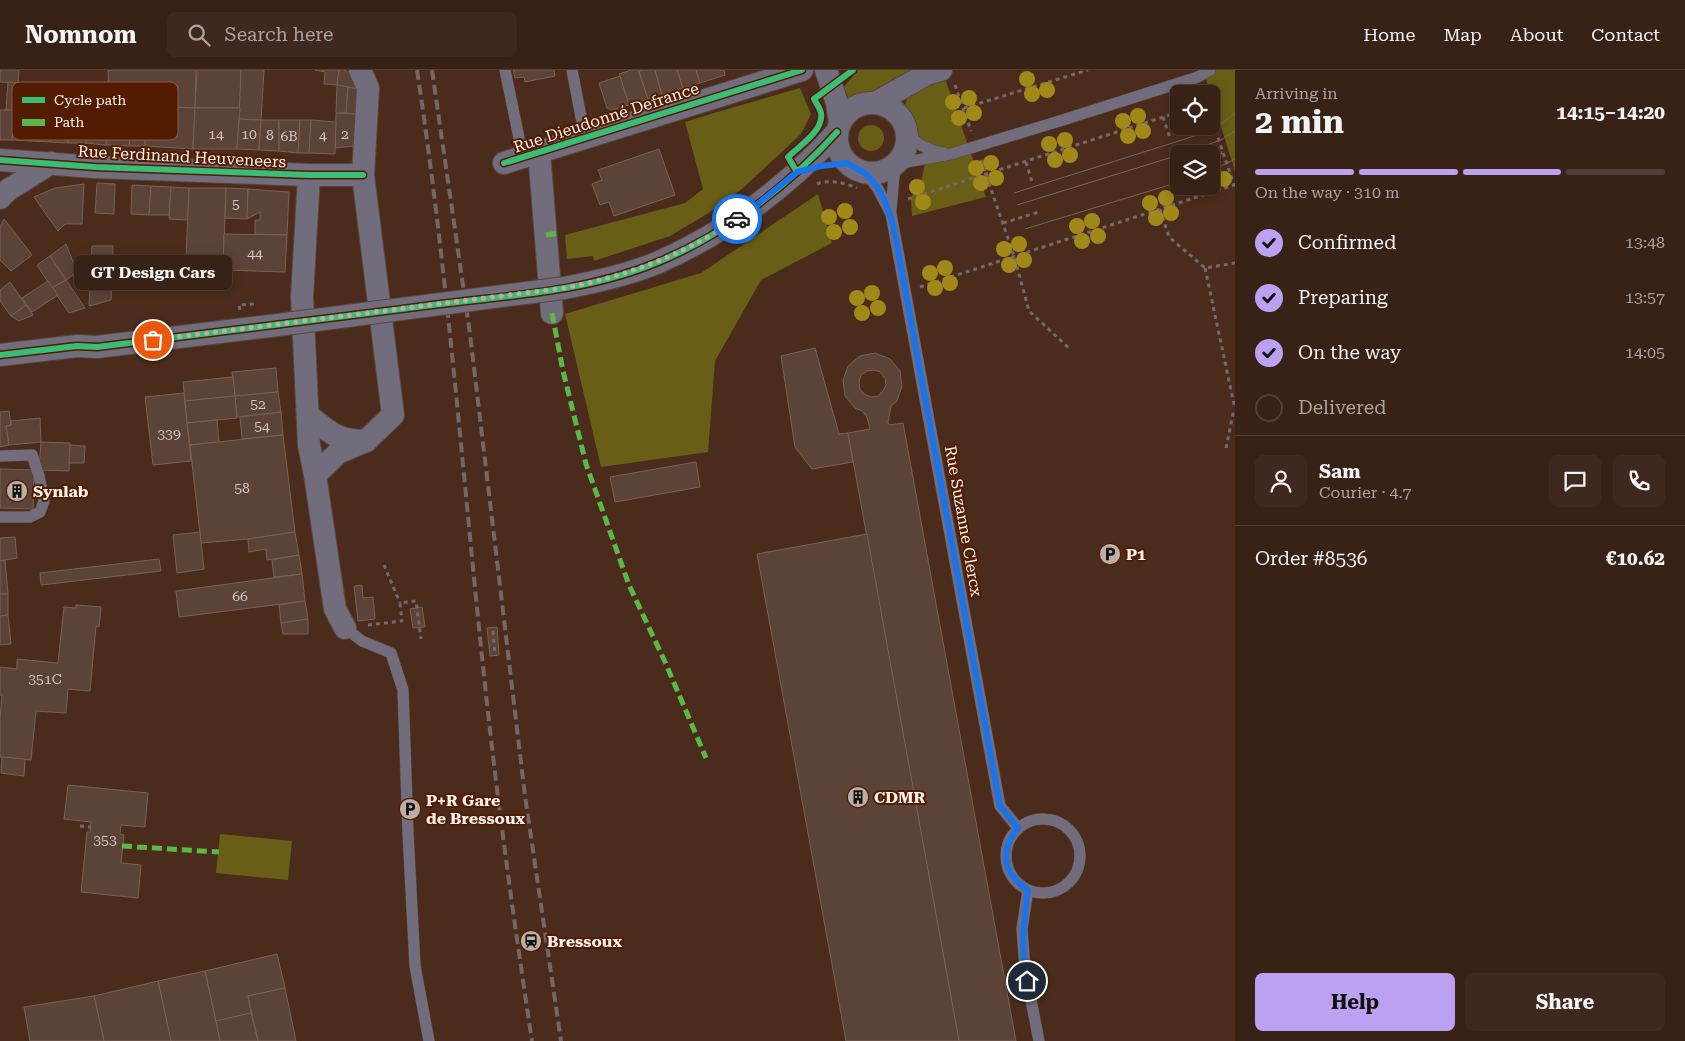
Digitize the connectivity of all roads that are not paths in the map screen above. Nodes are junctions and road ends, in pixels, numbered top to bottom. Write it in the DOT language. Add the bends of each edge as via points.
graph roads {
  1 [pos="360,70"];
  2 [pos="504,70"];
  3 [pos="572,70"];
  4 [pos="802,70"];
  5 [pos="1210,70"];
  6 [pos="940,74"];
  7 [pos="829,77"];
  8 [pos="852,116"];
  9 [pos="905,126"];
  10 [pos="585,138"];
  11 [pos="951,154"];
  12 [pos="522,158"];
  13 [pos="0,160"];
  14 [pos="51,163"];
  15 [pos="895,164"];
  16 [pos="309,175"];
  17 [pos="363,175"];
  18 [pos="858,177"];
  19 [pos="805,178"];
  20 [pos="0,198"];
  21 [pos="891,214"];
  22 [pos="552,313"];
  23 [pos="0,356"];
  24 [pos="308,415"];
  25 [pos="366,441"];
  26 [pos="0,456"];
  27 [pos="315,475"];
  28 [pos="0,517"];
  29 [pos="345,628"];
  30 [pos="1018,828"];
  31 [pos="1028,890"];
  32 [pos="429,1041"];
  33 [pos="1038,1041"];
  1 -- 17 [label="street" via="368,88"];
  2 -- 12 [label="lane"];
  3 -- 10 [label="lane"];
  4 -- 10 [label="street, Rue Dieudonné Defrance"];
  5 -- 11 [label="lane" via="1156,91"];
  6 -- 8 [label="street"];
  6 -- 9 [label="street" via="916,84 906,100"];
  7 -- 8 [label="street"];
  8 -- 9 [label="street" via="892,109"];
  8 -- 18 [label="street" via="836,144"];
  8 -- 19 [label="street" via="817,154"];
  9 -- 11 [label="lane" via="921,146 933,152"];
  9 -- 15 [label="street" via="907,143"];
  10 -- 12 [label="street, Rue Dieudonné Defrance"];
  11 -- 15 [label="lane"];
  12 -- 22 [label="street"];
  13 -- 14 [label="street, Rue Ferdinand Heuveneers"];
  14 -- 16 [label="street, Rue Ferdinand Heuveneers"];
  14 -- 20 [label="street"];
  15 -- 18 [label="street" via="887,170"];
  15 -- 21 [label="lane, Rue Suzanne Clercx"];
  16 -- 17 [label="street, Rue Ferdinand Heuveneers"];
  16 -- 24 [label="street" via="302,297"];
  17 -- 25 [label="street" via="393,415"];
  18 -- 19 [label="street" via="821,166"];
  18 -- 21 [label="lane, Rue Suzanne Clercx" via="878,189"];
  19 -- 23 [label="street, bridge" via="717,232 659,262 625,274 564,288 97,347 77,346"];
  21 -- 30 [label="lane, Rue Suzanne Clercx" via="1000,806"];
  24 -- 25 [label="street" via="334,435 351,441"];
  24 -- 27 [label="street"];
  25 -- 27 [label="street" via="338,453"];
  26 -- 28 [label="lane" via="32,455 44,501 40,512 30,517"];
  27 -- 29 [label="street" via="335,609"];
  29 -- 32 [label="lane" via="362,641 391,653 403,690 415,966"];
  30 -- 31 [label="lane" via="1007,846 1006,857 1012,877"];
  30 -- 31 [label="lane" via="1037,819 1058,822 1074,836 1080,856 1075,876 1059,890 1038,893"];
  31 -- 33 [label="lane" via="1022,929 1025,969"];
}
